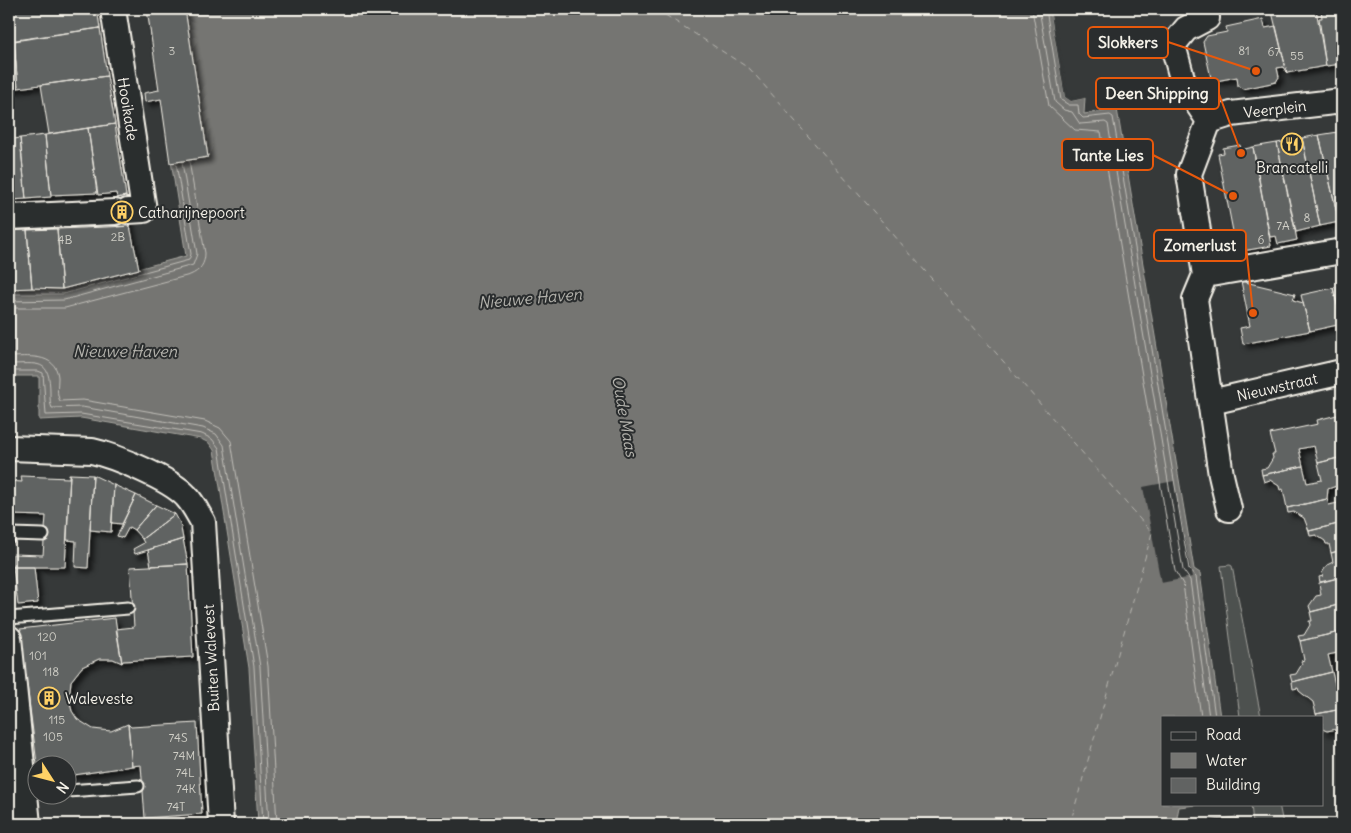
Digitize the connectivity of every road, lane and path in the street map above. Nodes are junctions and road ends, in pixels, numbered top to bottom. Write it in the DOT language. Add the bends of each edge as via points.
graph roads {
  1 [pos="113,9"];
  2 [pos="1206,9"];
  3 [pos="1342,101"];
  4 [pos="1209,121"];
  5 [pos="9,217"];
  6 [pos="1342,251"];
  7 [pos="1205,276"];
  8 [pos="1342,372"];
  9 [pos="1211,402"];
  10 [pos="9,448"];
  11 [pos="1228,509"];
  12 [pos="43,535"];
  13 [pos="9,538"];
  14 [pos="128,608"];
  15 [pos="9,618"];
  16 [pos="9,638"];
  17 [pos="28,767"];
  18 [pos="138,786"];
  19 [pos="78,790"];
  20 [pos="30,806"];
  21 [pos="28,824"];
  22 [pos="221,824"];
  1 -- 5 [label="street, Hooikade" via="129,211"];
  2 -- 4 [label="street" via="1207,18 1186,29 1172,45 1182,82"];
  3 -- 4 [label="street, Veerplein" via="1231,114"];
  4 -- 7 [label="street" via="1189,174"];
  6 -- 7 [label="street"];
  7 -- 9 [label="street" via="1195,299"];
  8 -- 9 [label="street, Nieuwstraat"];
  9 -- 11 [label="street"];
  10 -- 22 [label="street, Buiten Walevest" via="105,454 164,480 186,496 203,522"];
  12 -- 13 [label="lane" via="12,534"];
  14 -- 15 [label="lane"];
  16 -- 17 [label="street"];
  18 -- 19 [label="lane"];
  20 -- 21 [label="street"];
}
